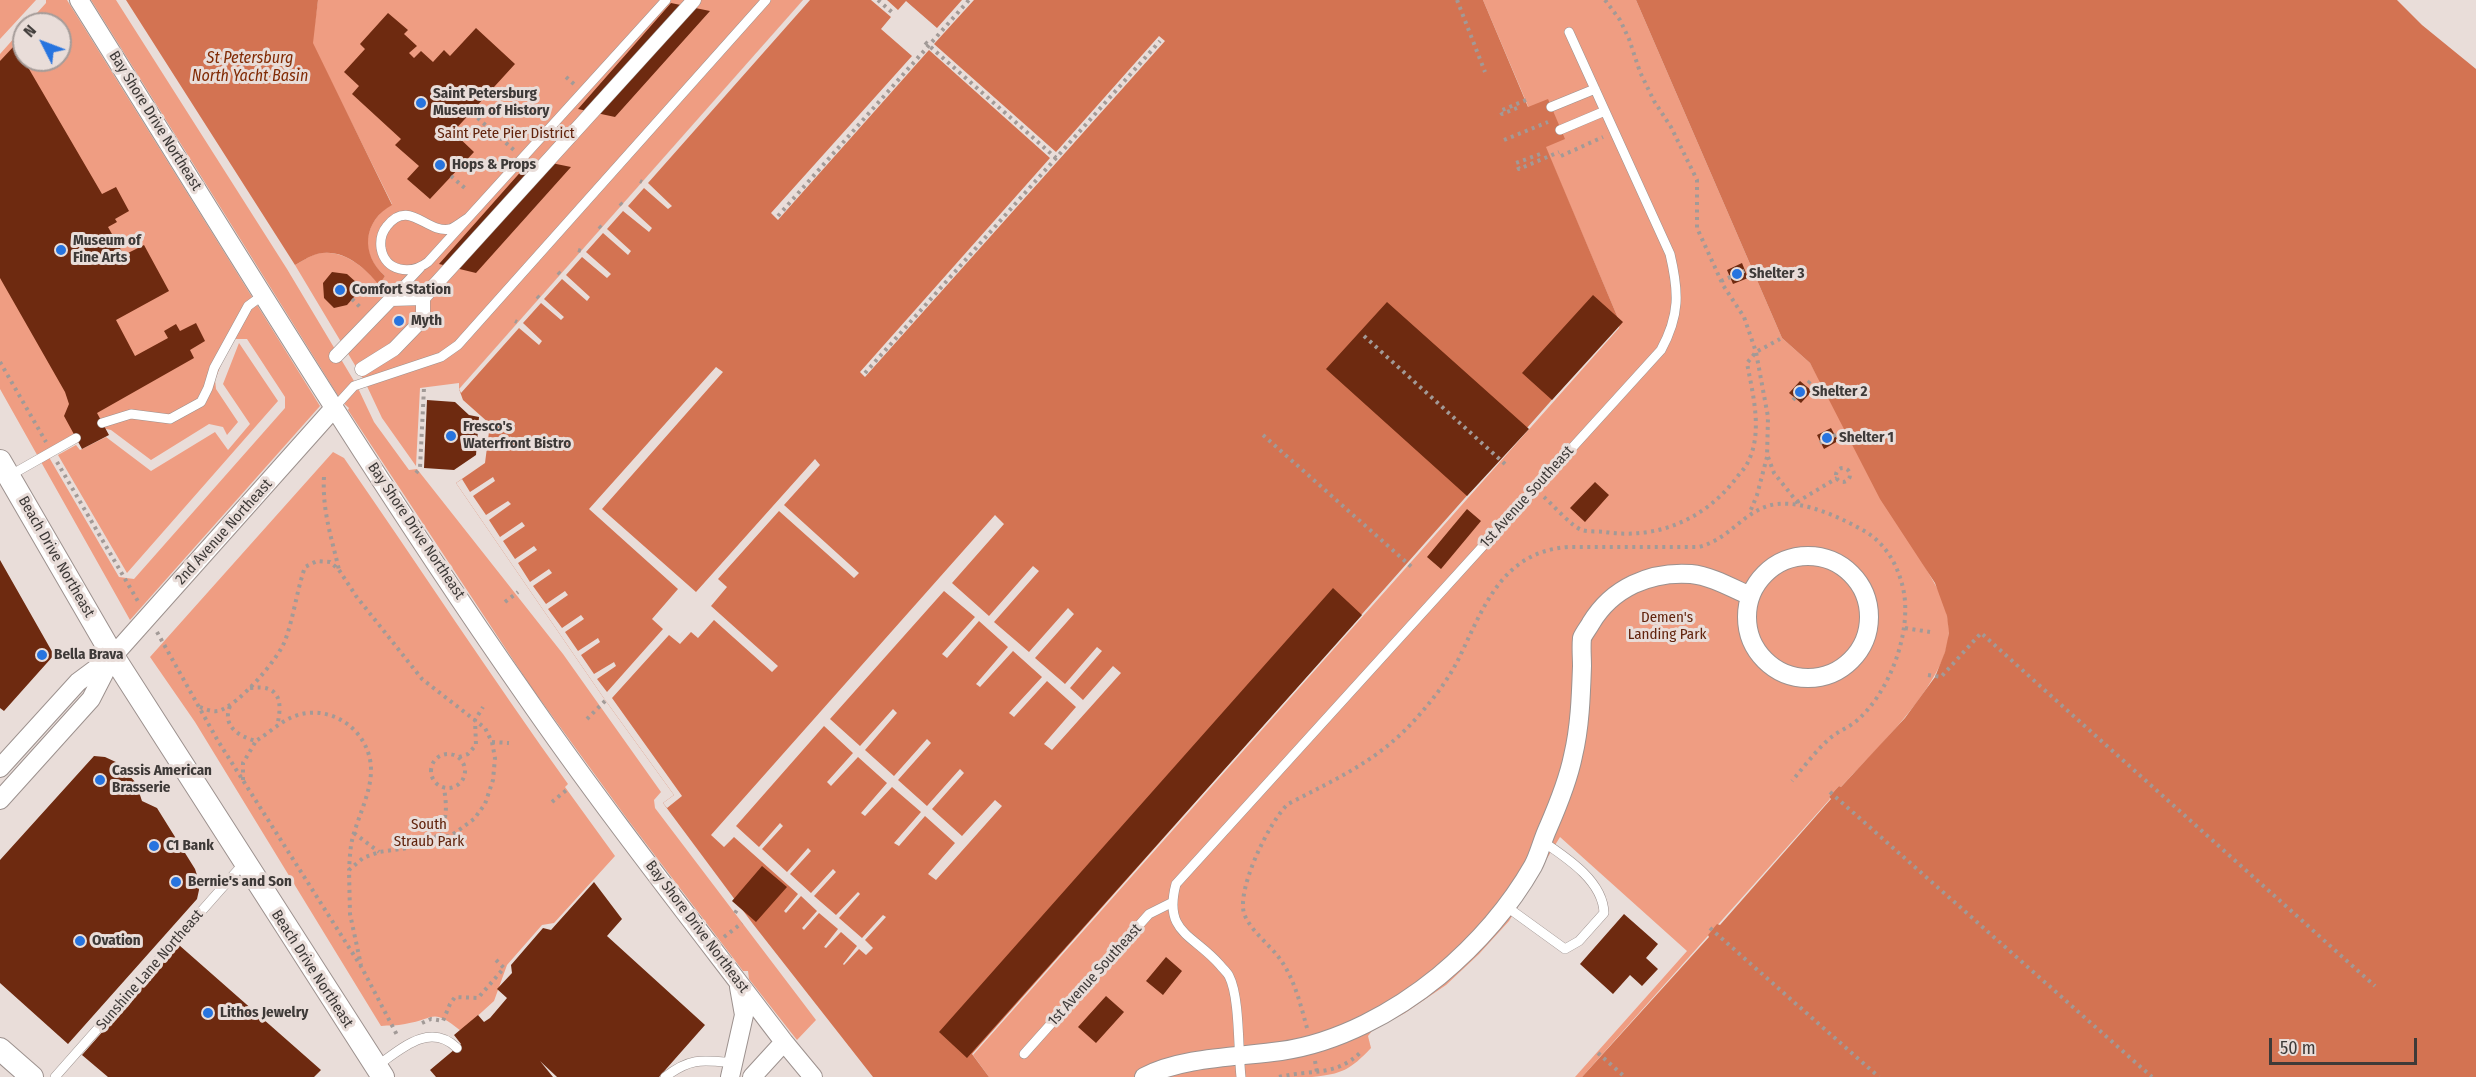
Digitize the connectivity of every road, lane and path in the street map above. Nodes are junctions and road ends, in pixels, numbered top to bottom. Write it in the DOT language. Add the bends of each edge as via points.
graph roads {
  1 [pos="79,0"];
  2 [pos="666,0"];
  3 [pos="694,0"];
  4 [pos="766,0"];
  5 [pos="878,0"];
  6 [pos="969,0"];
  7 [pos="1456,0"];
  8 [pos="1605,0"];
  9 [pos="894,14"];
  10 [pos="1569,32"];
  11 [pos="1160,41"];
  12 [pos="927,43"];
  13 [pos="1485,72"];
  14 [pos="1595,89"];
  15 [pos="1526,100"];
  16 [pos="1551,107"];
  17 [pos="1517,108"];
  18 [pos="1605,111"];
  19 [pos="472,112"];
  20 [pos="1557,118"];
  21 [pos="1560,130"];
  22 [pos="1615,132"];
  23 [pos="1504,140"];
  24 [pos="1540,154"];
  25 [pos="524,158"];
  26 [pos="1056,158"];
  27 [pos="451,176"];
  28 [pos="467,190"];
  29 [pos="778,216"];
  30 [pos="470,217"];
  31 [pos="421,267"];
  32 [pos="1749,269"];
  33 [pos="1721,281"];
  34 [pos="263,295"];
  35 [pos="423,298"];
  36 [pos="352,299"];
  37 [pos="391,300"];
  38 [pos="360,307"];
  39 [pos="1364,336"];
  40 [pos="1780,339"];
  41 [pos="1756,352"];
  42 [pos="336,356"];
  43 [pos="0,362"];
  44 [pos="362,369"];
  45 [pos="865,373"];
  46 [pos="1813,378"];
  47 [pos="424,388"];
  48 [pos="1793,400"];
  49 [pos="334,408"];
  50 [pos="102,423"];
  51 [pos="1841,432"];
  52 [pos="1263,435"];
  53 [pos="76,438"];
  54 [pos="1820,443"];
  55 [pos="51,452"];
  56 [pos="1767,457"];
  57 [pos="1506,465"];
  58 [pos="4,468"];
  59 [pos="416,473"];
  60 [pos="324,477"];
  61 [pos="1837,478"];
  62 [pos="1535,489"];
  63 [pos="1749,513"];
  64 [pos="1414,569"];
  65 [pos="339,570"];
  66 [pos="518,592"];
  67 [pos="1750,596"];
  68 [pos="505,602"];
  69 [pos="147,617"];
  70 [pos="1905,628"];
  71 [pos="1930,632"];
  72 [pos="113,656"];
  73 [pos="1928,675"];
  74 [pos="249,688"];
  75 [pos="606,700"];
  76 [pos="231,705"];
  77 [pos="199,707"];
  78 [pos="483,707"];
  79 [pos="587,719"];
  80 [pos="475,720"];
  81 [pos="277,727"];
  82 [pos="256,741"];
  83 [pos="492,742"];
  84 [pos="509,743"];
  85 [pos="458,757"];
  86 [pos="0,768"];
  87 [pos="243,781"];
  88 [pos="444,788"];
  89 [pos="569,788"];
  90 [pos="1830,792"];
  91 [pos="0,800"];
  92 [pos="552,802"];
  93 [pos="354,833"];
  94 [pos="435,839"];
  95 [pos="1542,841"];
  96 [pos="379,852"];
  97 [pos="244,863"];
  98 [pos="349,870"];
  99 [pos="1171,903"];
  100 [pos="739,907"];
  101 [pos="1507,907"];
  102 [pos="735,913"];
  103 [pos="1710,928"];
  104 [pos="493,957"];
  105 [pos="362,968"];
  106 [pos="739,982"];
  107 [pos="2375,986"];
  108 [pos="414,1026"];
  109 [pos="405,1031"];
  110 [pos="784,1042"];
  111 [pos="457,1048"];
  112 [pos="0,1049"];
  113 [pos="1361,1052"];
  114 [pos="1598,1053"];
  115 [pos="1024,1054"];
  116 [pos="1238,1056"];
  117 [pos="732,1070"];
  118 [pos="375,1074"];
  119 [pos="32,1077"];
  120 [pos="55,1077"];
  121 [pos="665,1077"];
  122 [pos="752,1077"];
  123 [pos="813,1077"];
  124 [pos="1144,1077"];
  125 [pos="1241,1077"];
  126 [pos="1279,1077"];
  127 [pos="1625,1077"];
  128 [pos="1880,1077"];
  129 [pos="2152,1077"];
  1 -- 34 [label="street, Bay Shore Drive Northeast"];
  2 -- 25 [label="lane"];
  3 -- 35 [label="street"];
  4 -- 49 [label="lane" via="458,345 441,357 354,386"];
  5 -- 9 [label="path"];
  6 -- 12 [label="path"];
  7 -- 13 [label="path"];
  8 -- 33 [label="path" via="1620,20 1640,72 1697,180 1697,228"];
  10 -- 14 [label="lane, 1st Avenue Southeast"];
  11 -- 26 [label="path"];
  12 -- 26 [label="path"];
  12 -- 29 [label="path"];
  14 -- 16 [label="lane"];
  14 -- 18 [label="lane, 1st Avenue Southeast"];
  15 -- 17 [label="path" via="1500,111 1502,114"];
  18 -- 21 [label="lane"];
  18 -- 22 [label="lane, 1st Avenue Southeast"];
  19 -- 25 [label="path"];
  20 -- 23 [label="path"];
  22 -- 24 [label="path" via="1518,168 1516,164"];
  22 -- 62 [label="lane, 1st Avenue Southeast" via="1670,254 1677,280 1672,330 1661,350"];
  25 -- 30 [label="lane"];
  26 -- 45 [label="path"];
  27 -- 28 [label="path"];
  30 -- 31 [label="lane"];
  30 -- 31 [label="lane" via="450,229 436,228 410,215 392,221 381,237 388,263 404,270"];
  31 -- 37 [label="lane"];
  32 -- 33 [label="path"];
  33 -- 41 [label="path" via="1744,317"];
  34 -- 49 [label="street, Bay Shore Drive Northeast"];
  34 -- 50 [label="lane" via="248,306 213,368 201,402 170,419 132,414"];
  35 -- 37 [label="street"];
  35 -- 44 [label="street" via="423,319 394,349"];
  36 -- 38 [label="path"];
  37 -- 42 [label="street"];
  39 -- 57 [label="path"];
  40 -- 41 [label="path"];
  41 -- 56 [label="path" via="1768,417"];
  41 -- 62 [label="path" via="1747,363 1756,412 1748,462 1715,503 1698,514 1648,533 1580,530"];
  43 -- 55 [label="path"];
  46 -- 48 [label="path"];
  47 -- 59 [label="path" via="420,468"];
  49 -- 69 [label="street, 2nd Avenue Northeast"];
  49 -- 106 [label="street, Bay Shore Drive Northeast" via="523,692"];
  51 -- 54 [label="path"];
  52 -- 64 [label="path"];
  53 -- 55 [label="lane"];
  55 -- 58 [label="lane"];
  55 -- 69 [label="path"];
  56 -- 61 [label="path" via="1774,473 1798,503"];
  56 -- 63 [label="path" via="1758,495"];
  58 -- 72 [label="street, Beach Drive Northeast"];
  60 -- 65 [label="path" via="326,522"];
  62 -- 99 [label="lane, 1st Avenue Southeast" via="1176,884"];
  65 -- 74 [label="path" via="330,562 317,561 305,567 286,640"];
  65 -- 80 [label="path" via="422,679"];
  66 -- 68 [label="path"];
  67 -- 67 [label="street" via="1750,638 1757,651 1777,670 1790,676 1832,673 1855,656 1868,631 1868,603 1855,577 1845,568 1818,557 1797,557 1777,564"];
  67 -- 95 [label="street" via="1693,574 1667,574 1617,592 1598,612 1582,638 1573,756"];
  69 -- 72 [label="street, 2nd Avenue Northeast"];
  69 -- 77 [label="path"];
  70 -- 71 [label="path"];
  72 -- 86 [label="street, 2nd Avenue Northeast" via="78,682"];
  72 -- 91 [label="street, 2nd Avenue Northeast" via="91,699"];
  72 -- 97 [label="street, Beach Drive Northeast"];
  73 -- 107 [label="path" via="1941,677 1981,633"];
  74 -- 76 [label="path"];
  74 -- 81 [label="path" via="264,686 274,692 280,702"];
  75 -- 79 [label="path"];
  76 -- 77 [label="path" via="215,712"];
  76 -- 82 [label="path" via="228,723 236,733"];
  77 -- 87 [label="path"];
  78 -- 80 [label="path"];
  80 -- 83 [label="path"];
  80 -- 85 [label="path" via="476,745 468,754"];
  81 -- 82 [label="path"];
  81 -- 93 [label="path" via="290,718 321,713 345,721 360,737 370,755 371,773"];
  82 -- 87 [label="path" via="243,763"];
  83 -- 84 [label="path"];
  83 -- 94 [label="path" via="493,780 486,804 452,835"];
  85 -- 88 [label="path" via="465,765 463,781 454,788"];
  85 -- 88 [label="path" via="441,755 433,764 431,776"];
  87 -- 105 [label="path"];
  88 -- 94 [label="path" via="447,814"];
  89 -- 92 [label="path"];
  90 -- 129 [label="path"];
  93 -- 96 [label="path"];
  93 -- 98 [label="path"];
  94 -- 96 [label="path"];
  95 -- 101 [label="street" via="1534,864"];
  95 -- 101 [label="lane" via="1598,887 1604,913 1579,941 1565,949"];
  96 -- 98 [label="path" via="363,858"];
  97 -- 118 [label="street, Beach Drive Northeast"];
  97 -- 120 [label="lane, Sunshine Lane Northeast"];
  98 -- 105 [label="path" via="350,914"];
  99 -- 115 [label="lane, 1st Avenue Southeast" via="1149,914"];
  99 -- 116 [label="lane" via="1173,918 1184,932 1229,976 1235,998"];
  100 -- 102 [label="path"];
  101 -- 116 [label="street" via="1464,954 1391,1008 1341,1035 1284,1051"];
  103 -- 128 [label="path"];
  104 -- 108 [label="path" via="504,968 478,998 455,997 442,1021 431,1019"];
  105 -- 109 [label="path" via="396,1035"];
  106 -- 110 [label="street, Bay Shore Drive Northeast"];
  106 -- 117 [label="street" via="744,1014"];
  110 -- 122 [label="street"];
  110 -- 123 [label="street, Bay Shore Drive Northeast"];
  111 -- 118 [label="lane" via="443,1038 428,1036 395,1053"];
  112 -- 119 [label="street"];
  113 -- 126 [label="path" via="1350,1065 1339,1070"];
  114 -- 127 [label="path"];
  116 -- 124 [label="street" via="1182,1064"];
  116 -- 125 [label="lane"];
  117 -- 121 [label="lane" via="702,1060 681,1065"];
}
